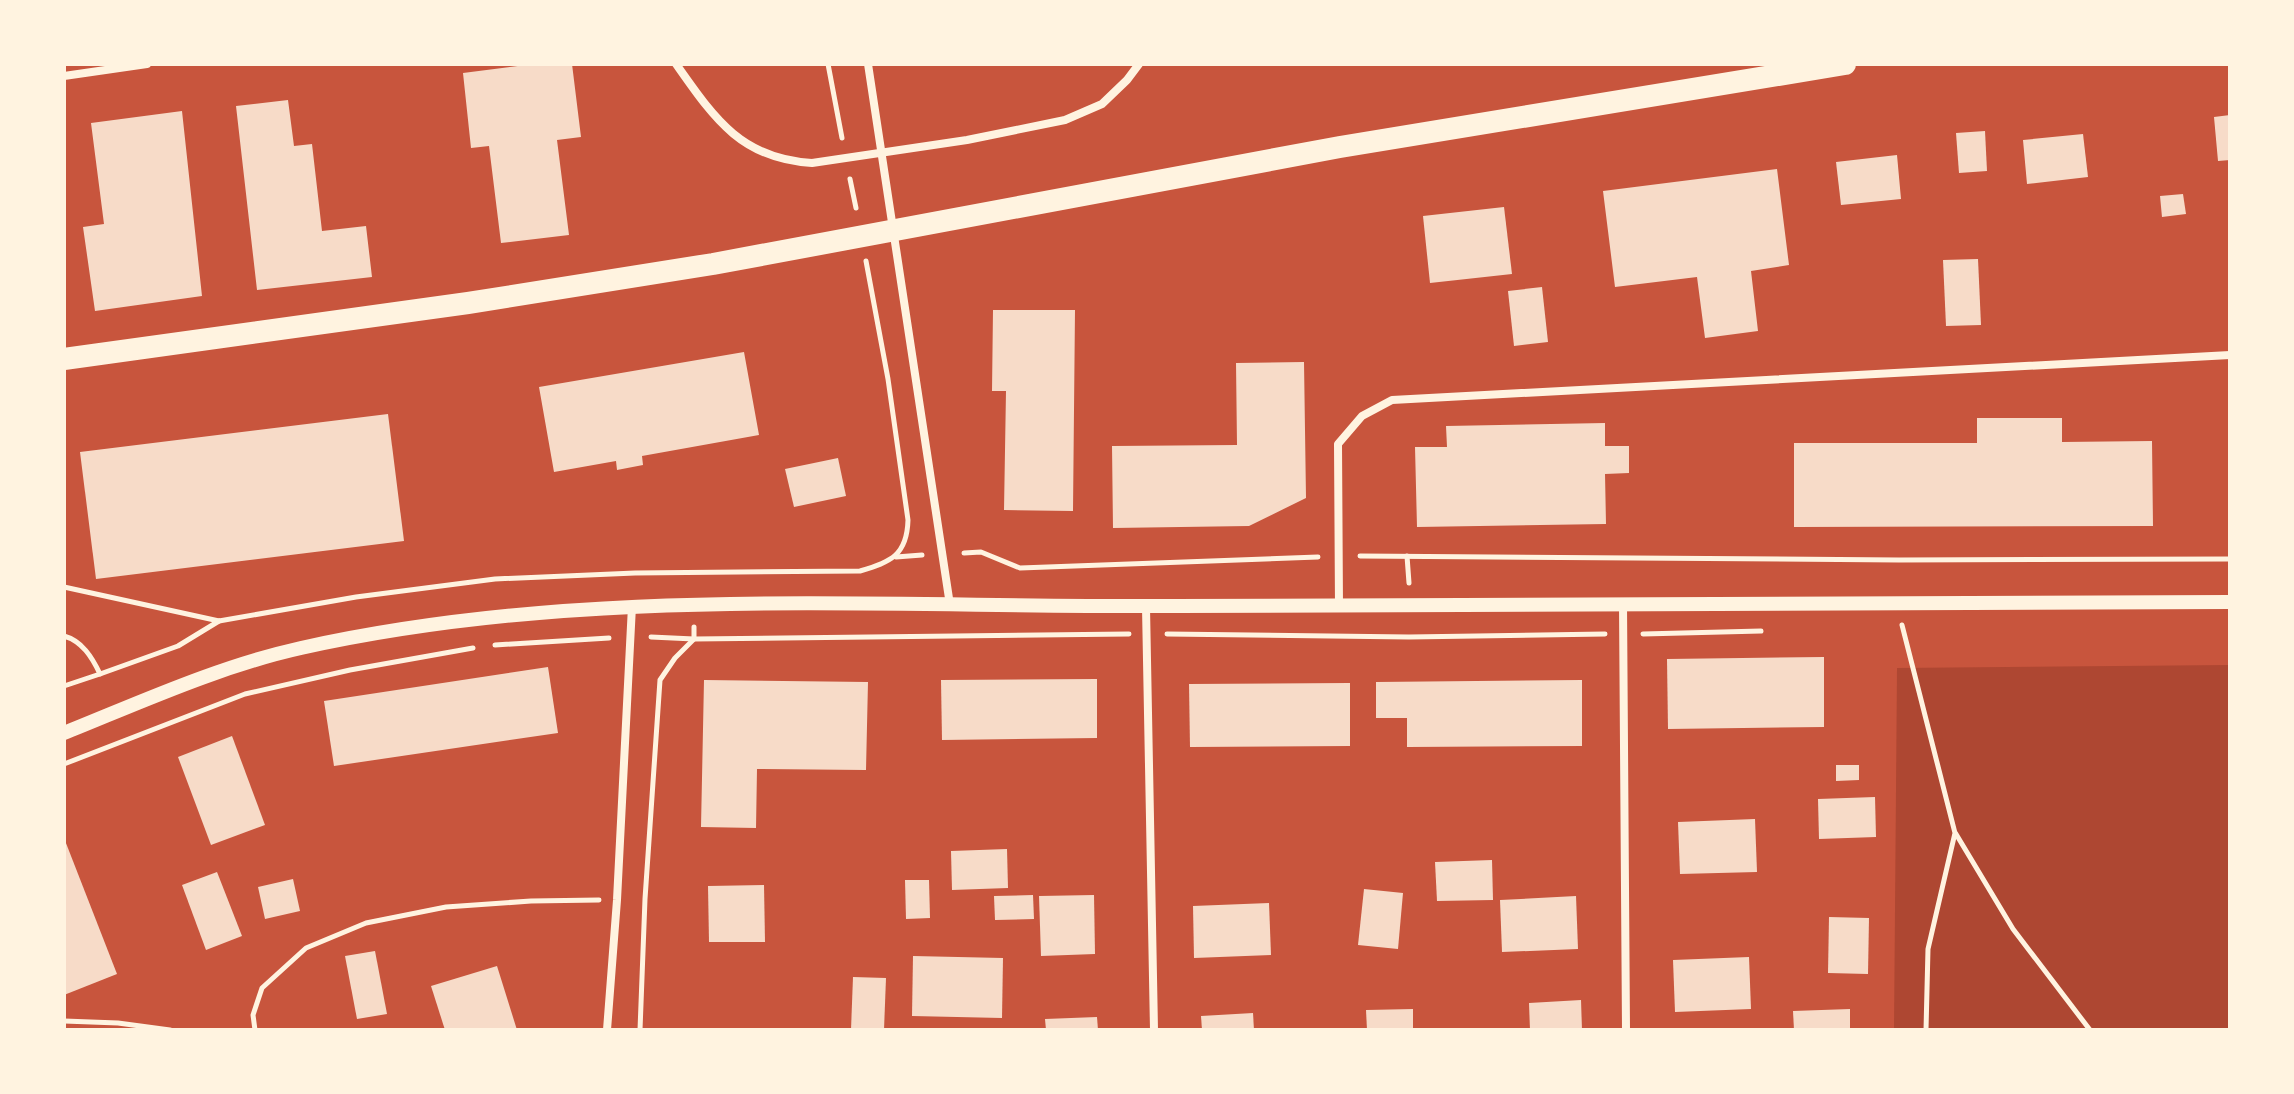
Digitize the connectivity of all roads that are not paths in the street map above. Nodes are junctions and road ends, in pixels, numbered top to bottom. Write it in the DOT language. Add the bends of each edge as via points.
graph roads {
  1 [pos="147,64"];
  2 [pos="676,64"];
  3 [pos="868,64"];
  4 [pos="1139,64"];
  5 [pos="1845,64"];
  6 [pos="64,76"];
  7 [pos="2230,355"];
  8 [pos="64,359"];
  9 [pos="2230,602"];
  10 [pos="1623,604"];
  11 [pos="950,605"];
  12 [pos="632,606"];
  13 [pos="1339,606"];
  14 [pos="1146,607"];
  15 [pos="64,733"];
  16 [pos="607,1030"];
  17 [pos="1154,1030"];
  18 [pos="1626,1030"];
  1 -- 6 [label="street"];
  2 -- 4 [label="street" via="711,113 737,138 765,155 812,163 1065,120 1102,104"];
  3 -- 11 [label="street"];
  5 -- 8 [label="highway" via="1340,147 713,264"];
  7 -- 13 [label="street" via="1392,400 1362,416 1338,444"];
  9 -- 10 [label="street"];
  10 -- 13 [label="street"];
  10 -- 18 [label="street"];
  11 -- 12 [label="street"];
  11 -- 14 [label="street"];
  12 -- 15 [label="street" via="442,622 294,649 201,678"];
  12 -- 16 [label="street"];
  13 -- 14 [label="street"];
  14 -- 17 [label="street"];
}
